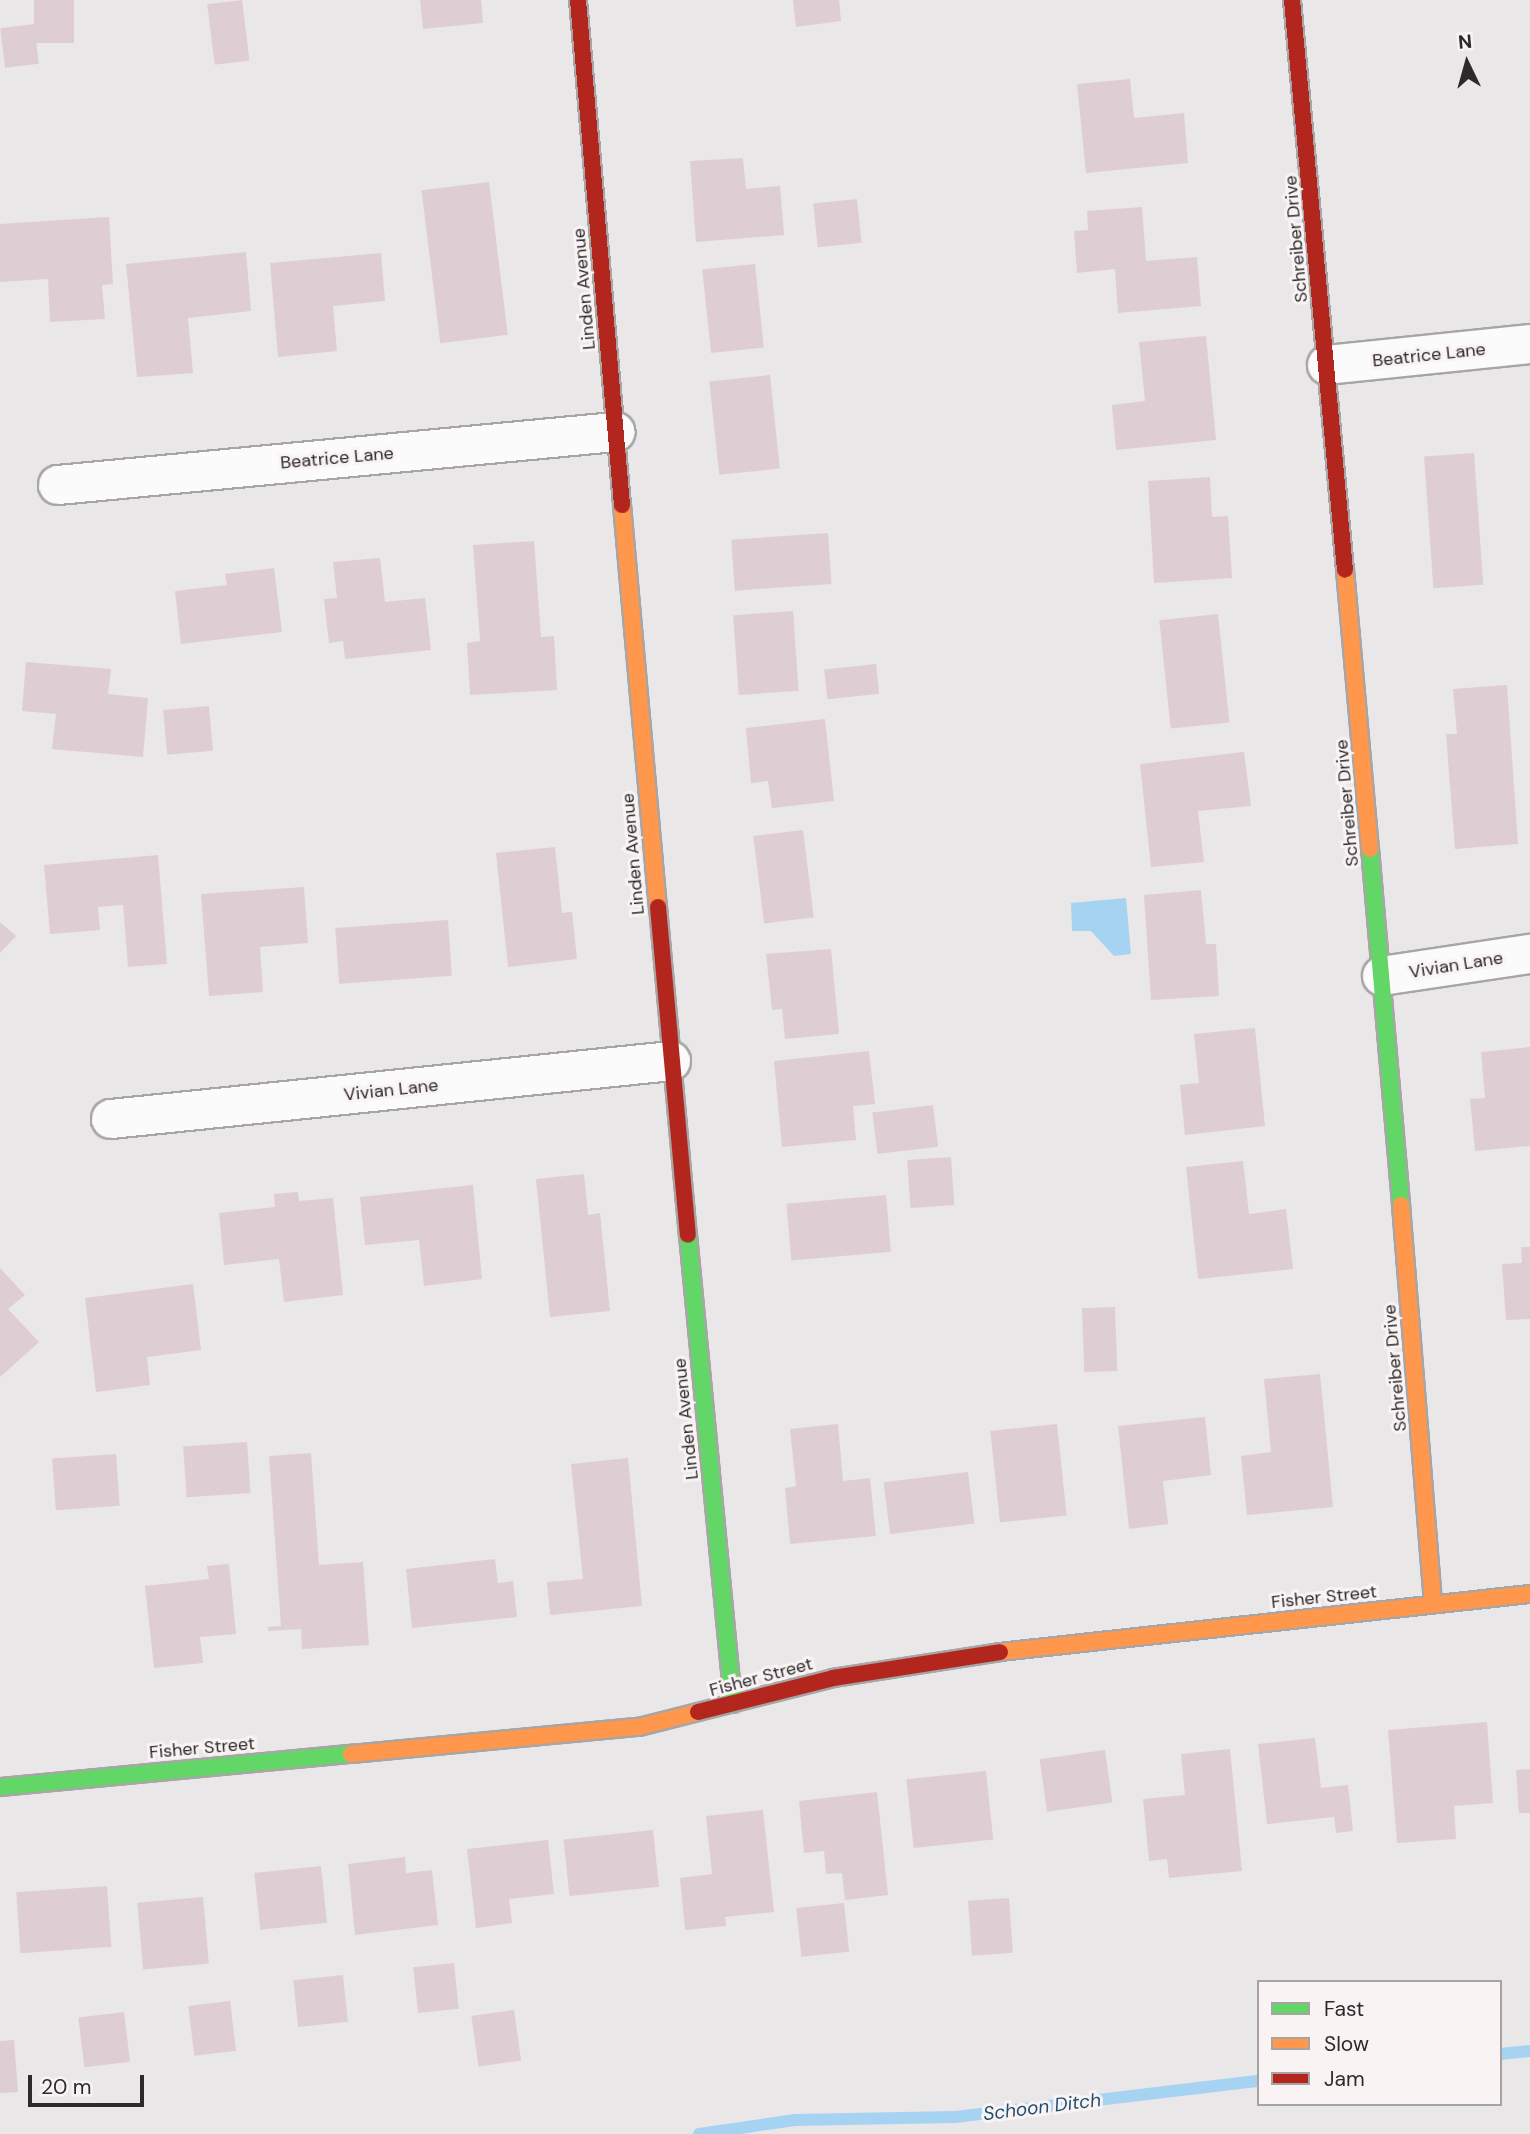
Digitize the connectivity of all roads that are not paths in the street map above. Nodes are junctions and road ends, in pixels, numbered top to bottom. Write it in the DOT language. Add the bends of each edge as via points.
graph roads {
  1 [pos="578,0"];
  2 [pos="1292,0"];
  3 [pos="1530,344"];
  4 [pos="1327,365"];
  5 [pos="615,432"];
  6 [pos="58,485"];
  7 [pos="1530,954"];
  8 [pos="1382,976"];
  9 [pos="671,1061"];
  10 [pos="111,1119"];
  11 [pos="1530,1594"];
  12 [pos="1433,1604"];
  13 [pos="733,1704"];
  14 [pos="0,1787"];
  1 -- 5 [label="street, Linden Avenue"];
  2 -- 4 [label="street, Schreiber Drive"];
  3 -- 4 [label="street, Beatrice Lane"];
  4 -- 8 [label="street, Schreiber Drive"];
  5 -- 6 [label="street, Beatrice Lane"];
  5 -- 9 [label="street, Linden Avenue"];
  7 -- 8 [label="street, Vivian Lane"];
  8 -- 12 [label="street, Schreiber Drive"];
  9 -- 10 [label="street, Vivian Lane"];
  9 -- 13 [label="street, Linden Avenue"];
  11 -- 12 [label="street, Fisher Street"];
  12 -- 13 [label="street, Fisher Street" via="923,1661"];
  13 -- 14 [label="street, Fisher Street" via="639,1727"];
}
